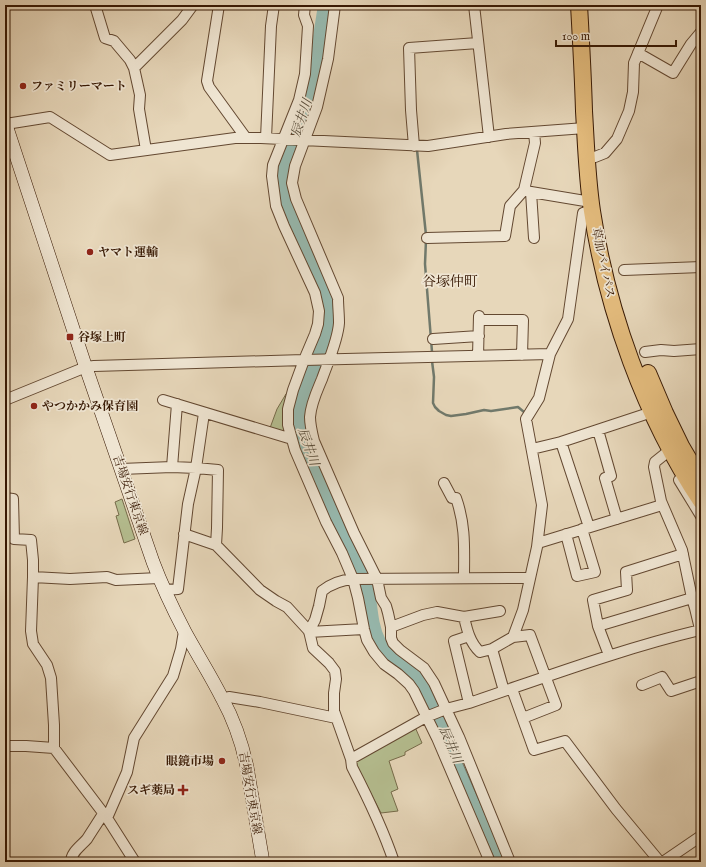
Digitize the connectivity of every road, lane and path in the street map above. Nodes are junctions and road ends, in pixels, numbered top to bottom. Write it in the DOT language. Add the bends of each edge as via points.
graph roads {
  1 [pos="95,5"];
  2 [pos="194,5"];
  3 [pos="219,5"];
  4 [pos="274,5"];
  5 [pos="305,5"];
  6 [pos="335,5"];
  7 [pos="474,5"];
  8 [pos="579,5"];
  9 [pos="588,5"];
  10 [pos="658,5"];
  11 [pos="701,32"];
  12 [pos="478,43"];
  13 [pos="638,53"];
  14 [pos="134,68"];
  15 [pos="5,123"];
  16 [pos="585,128"];
  17 [pos="534,132"];
  18 [pos="488,137"];
  19 [pos="246,138"];
  20 [pos="266,138"];
  21 [pos="284,140"];
  22 [pos="302,141"];
  23 [pos="414,146"];
  24 [pos="146,150"];
  25 [pos="595,156"];
  26 [pos="527,191"];
  27 [pos="592,206"];
  28 [pos="427,238"];
  29 [pos="534,238"];
  30 [pos="701,267"];
  31 [pos="624,270"];
  32 [pos="479,336"];
  33 [pos="433,339"];
  34 [pos="701,349"];
  35 [pos="645,352"];
  36 [pos="550,354"];
  37 [pos="522,355"];
  38 [pos="478,356"];
  39 [pos="306,360"];
  40 [pos="327,360"];
  41 [pos="86,367"];
  42 [pos="5,400"];
  43 [pos="163,400"];
  44 [pos="177,404"];
  45 [pos="204,413"];
  46 [pos="653,415"];
  47 [pos="598,430"];
  48 [pos="292,439"];
  49 [pos="561,442"];
  50 [pos="681,446"];
  51 [pos="532,449"];
  52 [pos="665,454"];
  53 [pos="172,467"];
  54 [pos="701,467"];
  55 [pos="196,468"];
  56 [pos="121,469"];
  57 [pos="701,480"];
  58 [pos="444,483"];
  59 [pos="5,498"];
  60 [pos="701,501"];
  61 [pos="662,505"];
  62 [pos="701,516"];
  63 [pos="617,519"];
  64 [pos="586,528"];
  65 [pos="184,534"];
  66 [pos="566,534"];
  67 [pos="538,543"];
  68 [pos="216,544"];
  69 [pos="682,554"];
  70 [pos="33,577"];
  71 [pos="159,578"];
  72 [pos="464,578"];
  73 [pos="530,578"];
  74 [pos="355,579"];
  75 [pos="374,579"];
  76 [pos="165,590"];
  77 [pos="692,598"];
  78 [pos="500,610"];
  79 [pos="464,617"];
  80 [pos="598,626"];
  81 [pos="391,627"];
  82 [pos="364,629"];
  83 [pos="184,631"];
  84 [pos="700,631"];
  85 [pos="309,632"];
  86 [pos="468,636"];
  87 [pos="513,636"];
  88 [pos="492,649"];
  89 [pos="609,655"];
  90 [pos="546,677"];
  91 [pos="701,681"];
  92 [pos="642,685"];
  93 [pos="508,690"];
  94 [pos="223,699"];
  95 [pos="469,703"];
  96 [pos="445,709"];
  97 [pos="428,717"];
  98 [pos="336,718"];
  99 [pos="523,718"];
  100 [pos="5,746"];
  101 [pos="54,748"];
  102 [pos="351,759"];
  103 [pos="105,816"];
  104 [pos="701,836"];
  105 [pos="70,862"];
  106 [pos="135,862"];
  107 [pos="262,862"];
  108 [pos="394,862"];
  109 [pos="490,862"];
  110 [pos="510,862"];
  111 [pos="660,862"];
  112 [pos="663,862"];
  1 -- 14 [label="street" via="105,38 114,41"];
  2 -- 14 [label="street"];
  3 -- 19 [label="street" via="207,81"];
  4 -- 20 [label="street"];
  5 -- 21 [label="street" via="304,15 308,26 305,74 299,100"];
  6 -- 22 [label="street" via="328,59 319,100"];
  7 -- 12 [label="street"];
  8 -- 16 [label="highway, 草加バイパス"];
  9 -- 25 [label="highway, 草加バイパス"];
  10 -- 13 [label="street"];
  11 -- 13 [label="street" via="673,73"];
  12 -- 18 [label="street"];
  12 -- 23 [label="street" via="410,48"];
  13 -- 25 [label="street" via="634,63 630,111 617,139 605,153"];
  14 -- 24 [label="street" via="140,95 139,109"];
  15 -- 24 [label="street" via="50,117 110,154"];
  15 -- 41 [label="main road, 吉場安行東京線"];
  16 -- 17 [label="street"];
  16 -- 27 [label="highway, 草加バイパス"];
  17 -- 18 [label="street"];
  17 -- 26 [label="street" via="535,143"];
  18 -- 23 [label="street"];
  19 -- 20 [label="street"];
  19 -- 24 [label="street"];
  20 -- 21 [label="street"];
  21 -- 22 [label="street"];
  21 -- 39 [label="street" via="273,165 276,206 315,294 319,311 318,324"];
  22 -- 23 [label="street"];
  22 -- 40 [label="street" via="292,182 296,199 338,298 339,324"];
  25 -- 50 [label="highway, 草加バイパス" via="606,237 620,298 644,364"];
  26 -- 27 [label="street"];
  26 -- 28 [label="street" via="510,206 504,236"];
  26 -- 29 [label="street"];
  27 -- 36 [label="street" via="583,213 568,319"];
  27 -- 46 [label="highway, 草加バイパス" via="603,270 615,315"];
  30 -- 31 [label="street"];
  32 -- 33 [label="street"];
  32 -- 37 [label="street" via="479,318 523,320"];
  32 -- 38 [label="street"];
  34 -- 35 [label="street"];
  36 -- 37 [label="street"];
  36 -- 51 [label="street" via="539,398 526,419"];
  37 -- 38 [label="street"];
  38 -- 40 [label="street"];
  39 -- 40 [label="street"];
  39 -- 41 [label="street"];
  39 -- 48 [label="street" via="288,409 288,425"];
  40 -- 75 [label="street" via="312,402 311,430"];
  41 -- 42 [label="street"];
  41 -- 56 [label="main road, 吉場安行東京線"];
  43 -- 44 [label="street"];
  44 -- 45 [label="street"];
  44 -- 53 [label="street"];
  45 -- 48 [label="street"];
  45 -- 55 [label="street"];
  46 -- 47 [label="street"];
  46 -- 52 [label="street"];
  46 -- 60 [label="highway, 草加バイパス" via="673,456"];
  47 -- 49 [label="street"];
  47 -- 63 [label="street" via="611,476 604,478"];
  48 -- 74 [label="street" via="323,514"];
  49 -- 51 [label="street"];
  49 -- 64 [label="street"];
  50 -- 54 [label="street"];
  50 -- 57 [label="highway, 草加バイパス"];
  51 -- 67 [label="street" via="542,505"];
  52 -- 61 [label="street" via="655,462 654,467"];
  52 -- 62 [label="street"];
  53 -- 55 [label="street"];
  53 -- 56 [label="street"];
  55 -- 65 [label="street"];
  55 -- 68 [label="street" via="218,470"];
  56 -- 71 [label="main road, 吉場安行東京線"];
  58 -- 72 [label="street" via="452,498 456,498 461,516"];
  59 -- 70 [label="street" via="13,499 14,539 31,540"];
  61 -- 63 [label="street"];
  61 -- 69 [label="street"];
  63 -- 64 [label="street"];
  64 -- 66 [label="street"];
  64 -- 66 [label="street" via="595,572 577,576"];
  65 -- 68 [label="street"];
  65 -- 76 [label="street" via="178,589"];
  66 -- 67 [label="street"];
  67 -- 73 [label="street"];
  68 -- 85 [label="street" via="260,590 287,608"];
  69 -- 77 [label="street"];
  69 -- 80 [label="street" via="626,572 627,590 593,600"];
  70 -- 71 [label="street" via="108,577 116,580"];
  70 -- 101 [label="street" via="31,632 33,644 47,665 51,678"];
  71 -- 76 [label="main road, 吉場安行東京線"];
  72 -- 73 [label="street"];
  72 -- 75 [label="street"];
  73 -- 87 [label="street" via="523,610"];
  74 -- 75 [label="street"];
  74 -- 82 [label="street"];
  74 -- 85 [label="street" via="331,584 322,590 315,620"];
  75 -- 81 [label="street" via="386,606"];
  76 -- 83 [label="main road, 吉場安行東京線"];
  77 -- 80 [label="street"];
  77 -- 84 [label="street"];
  78 -- 79 [label="street"];
  79 -- 81 [label="street" via="437,612"];
  79 -- 86 [label="street"];
  80 -- 89 [label="street"];
  81 -- 96 [label="street" via="393,642 424,668 434,683"];
  82 -- 85 [label="street"];
  82 -- 97 [label="street" via="374,652 384,664 409,684"];
  83 -- 94 [label="main road, 吉場安行東京線"];
  83 -- 103 [label="street" via="173,676 134,738 127,772"];
  84 -- 89 [label="street"];
  85 -- 98 [label="street" via="313,648 335,671"];
  86 -- 88 [label="street" via="474,648 480,652"];
  86 -- 95 [label="street" via="454,641"];
  87 -- 88 [label="street"];
  87 -- 90 [label="street" via="530,635"];
  88 -- 93 [label="street"];
  89 -- 90 [label="street"];
  90 -- 93 [label="street"];
  90 -- 99 [label="street" via="556,705"];
  91 -- 92 [label="street" via="671,691 662,677"];
  93 -- 95 [label="street"];
  93 -- 99 [label="street"];
  94 -- 98 [label="street" via="229,697 253,701"];
  94 -- 107 [label="main road, 吉場安行東京線" via="244,752"];
  95 -- 96 [label="street"];
  96 -- 97 [label="street"];
  96 -- 110 [label="street" via="459,736"];
  97 -- 102 [label="street"];
  97 -- 109 [label="street"];
  98 -- 102 [label="street"];
  99 -- 111 [label="street" via="534,750 565,741"];
  100 -- 101 [label="street"];
  101 -- 103 [label="street"];
  102 -- 108 [label="street" via="352,767 379,821"];
  103 -- 105 [label="street"];
  103 -- 106 [label="street"];
  104 -- 112 [label="street"];
}
